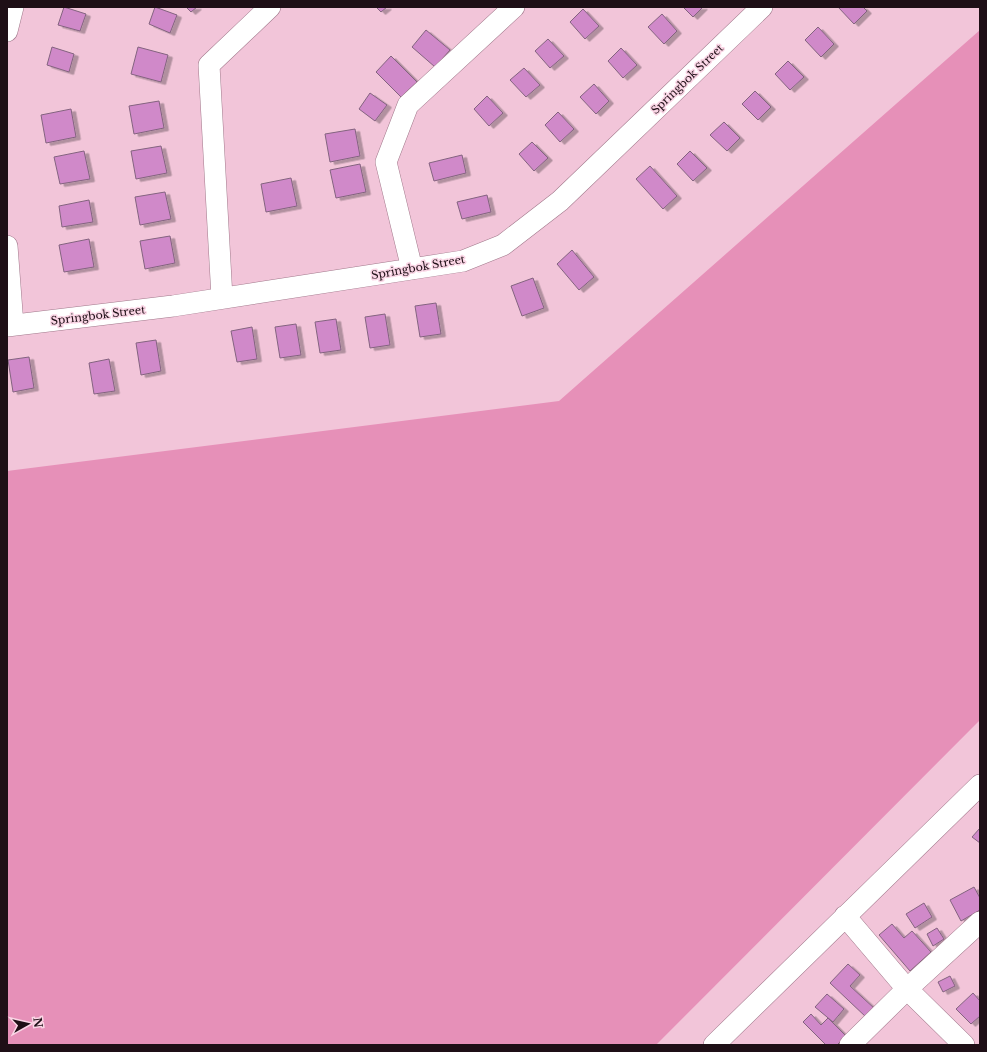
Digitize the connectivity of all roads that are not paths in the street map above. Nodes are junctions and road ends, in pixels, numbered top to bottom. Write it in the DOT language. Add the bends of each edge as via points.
graph roads {
  1 [pos="13,7"];
  2 [pos="270,7"];
  3 [pos="514,7"];
  4 [pos="762,7"];
  5 [pos="7,31"];
  6 [pos="7,246"];
  7 [pos="412,268"];
  8 [pos="222,298"];
  9 [pos="10,325"];
  10 [pos="980,785"];
  11 [pos="845,916"];
  12 [pos="980,922"];
  13 [pos="907,989"];
  14 [pos="714,1045"];
  15 [pos="850,1045"];
  16 [pos="964,1045"];
  1 -- 5 [label="street"];
  2 -- 8 [label="street" via="209,64"];
  3 -- 7 [label="street" via="408,105 386,162"];
  4 -- 7 [label="street, Springbok Street" via="560,201 503,245 463,261"];
  6 -- 9 [label="street"];
  7 -- 8 [label="street, Springbok Street"];
  8 -- 9 [label="street, Springbok Street"];
  10 -- 11 [label="street"];
  11 -- 13 [label="street"];
  11 -- 14 [label="street"];
  12 -- 13 [label="street"];
  13 -- 15 [label="street"];
  13 -- 16 [label="street"];
}
